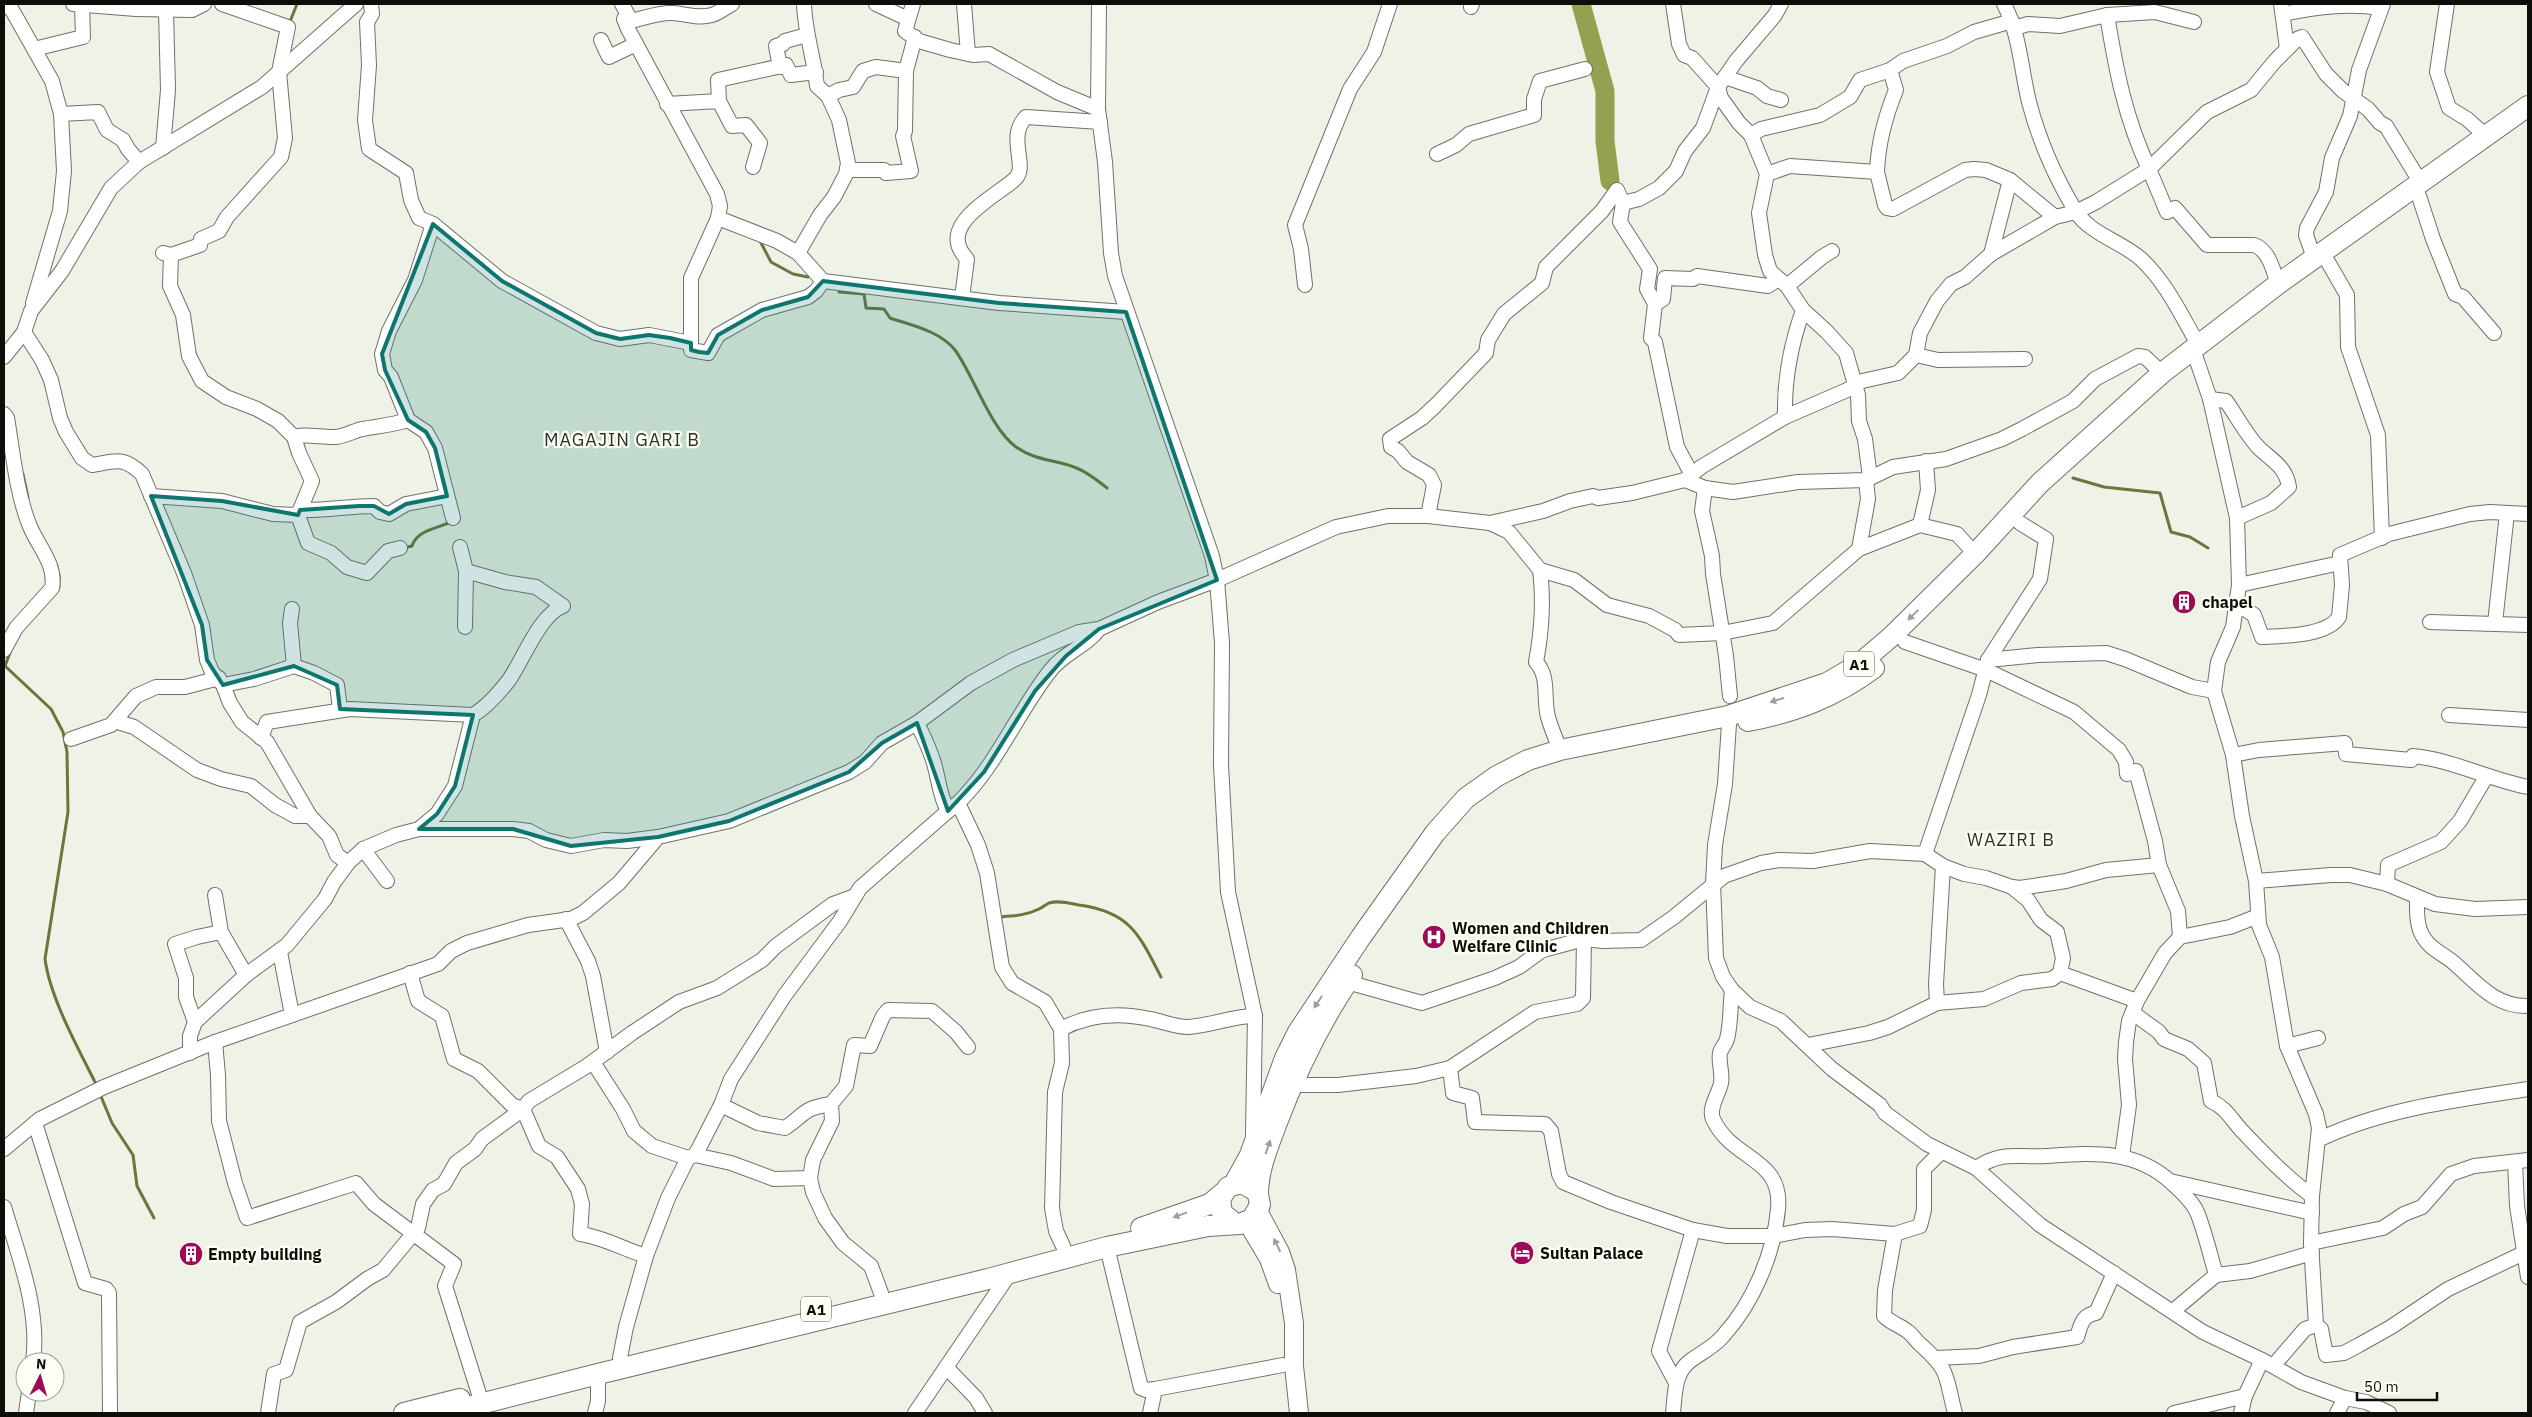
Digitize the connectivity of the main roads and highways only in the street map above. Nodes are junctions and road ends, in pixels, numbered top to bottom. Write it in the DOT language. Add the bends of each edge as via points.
graph roads {
  1 [pos="2528,106"];
  2 [pos="2528,120"];
  3 [pos="2420,189"];
  4 [pos="2321,260"];
  5 [pos="2197,351"];
  6 [pos="1228,1188"];
  7 [pos="1249,1212"];
  8 [pos="404,1413"];
  9 [pos="445,1413"];
  10 [pos="1287,1413"];
  11 [pos="1299,1413"];
  1 -- 3 [label="highway, A1" via="2485,135"];
  2 -- 3 [label="highway, A1"];
  3 -- 4 [label="highway, A1"];
  4 -- 5 [label="highway, A1"];
  4 -- 5 [label="highway, A1" via="2278,284"];
  5 -- 6 [label="highway, A1, one-way" via="2162,372 2040,483 1975,554 1892,636 1858,664 1827,683 1728,716 1560,750 1520,763 1466,798 1435,833 1298,1032 1285,1058 1250,1155"];
  7 -- 5 [label="highway, A1, one-way" via="1267,1150 1305,1054 1347,982 1432,856 1485,796 1517,777 1556,764 1598,752 1780,714 1830,696 1852,684 1905,642 2109,433"];
  6 -- 7 [label="highway" via="1248,1185"];
  6 -- 7 [label="highway" via="1220,1200 1222,1213"];
  6 -- 8 [label="highway, A1, one-way" via="1210,1204 1165,1221"];
  7 -- 9 [label="highway, A1" via="1208,1226 1107,1247"];
  7 -- 10 [label="main road" via="1275,1273 1282,1323"];
  11 -- 7 [label="main road, one-way" via="1294,1323 1286,1270 1280,1252"];
}
